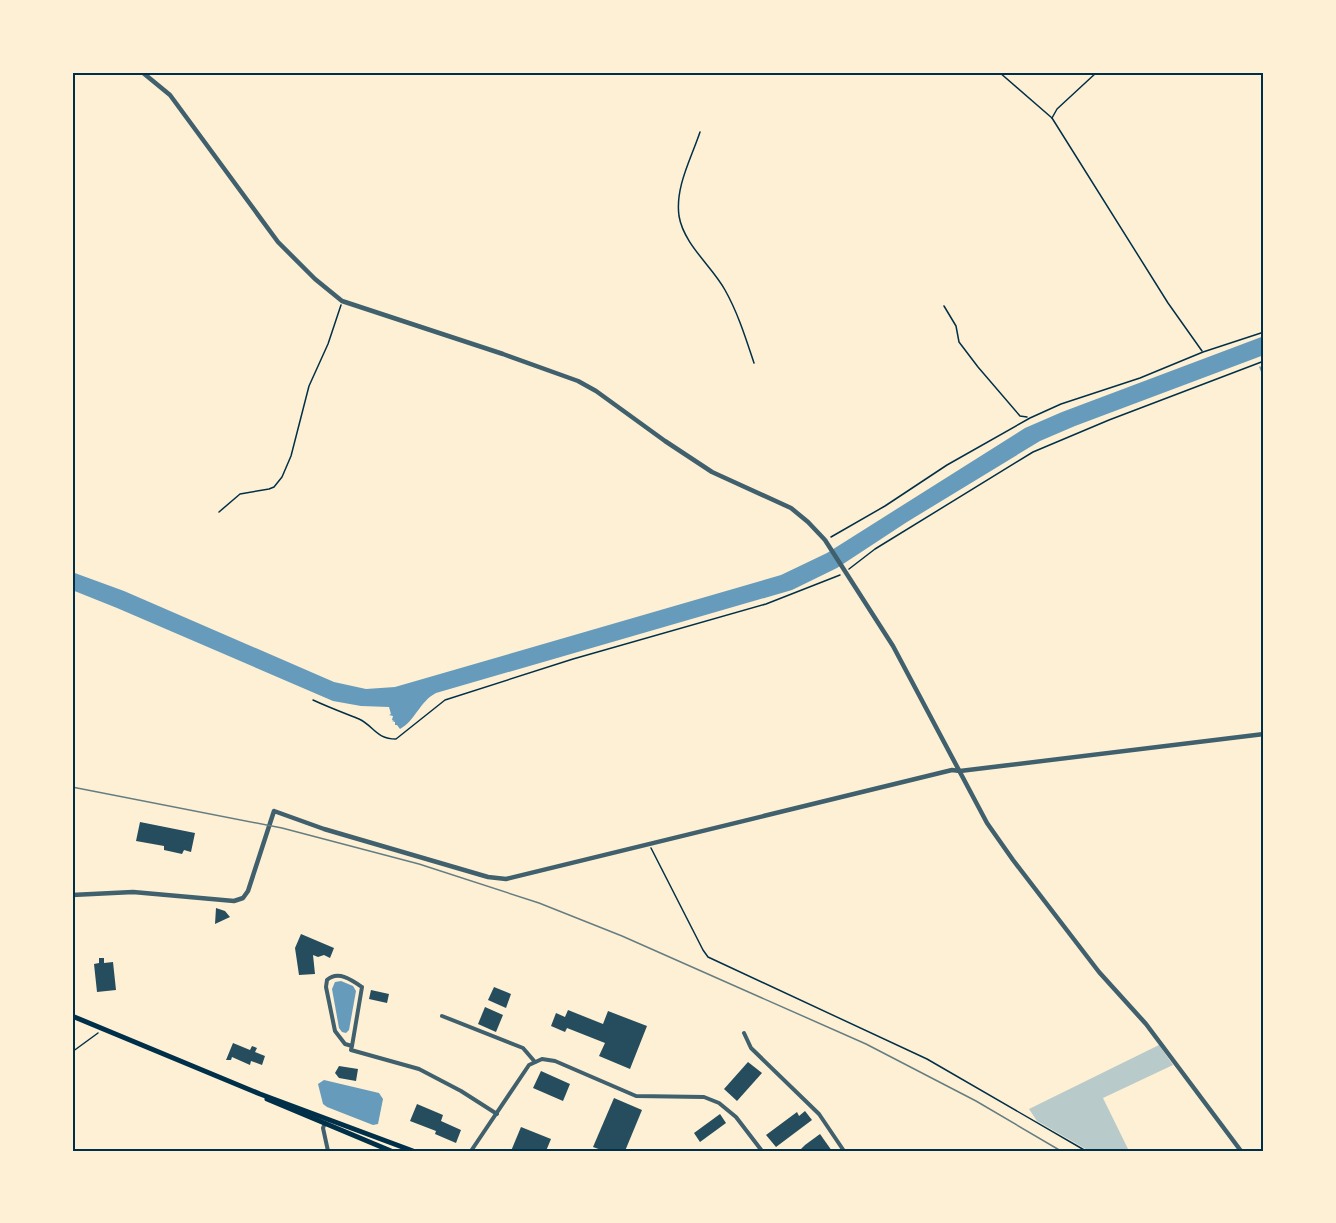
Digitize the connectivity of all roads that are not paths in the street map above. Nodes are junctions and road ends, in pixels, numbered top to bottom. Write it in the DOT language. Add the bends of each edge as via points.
graph roads {
  1 [pos="142,72"];
  2 [pos="1264,734"];
  3 [pos="960,771"];
  4 [pos="72,895"];
  5 [pos="72,1016"];
  6 [pos="442,1016"];
  7 [pos="744,1033"];
  8 [pos="352,1046"];
  9 [pos="535,1062"];
  10 [pos="260,1094"];
  11 [pos="496,1114"];
  12 [pos="325,1123"];
  13 [pos="328,1151"];
  14 [pos="391,1151"];
  15 [pos="413,1151"];
  16 [pos="471,1151"];
  17 [pos="762,1151"];
  18 [pos="844,1151"];
  19 [pos="1241,1151"];
  1 -- 3 [label="street" via="170,95 278,242 342,301 578,381 712,472 791,508 825,540 893,646"];
  2 -- 3 [label="street"];
  3 -- 4 [label="street" via="499,879 274,811 243,898 234,901 134,892"];
  3 -- 19 [label="street" via="987,823 1013,860 1099,972 1146,1023"];
  5 -- 10 [label="main road"];
  6 -- 9 [label="street" via="523,1048"];
  7 -- 18 [label="street" via="751,1048 819,1114"];
  8 -- 8 [label="street" via="362,987 339,975 332,976 326,987 334,1031"];
  8 -- 11 [label="street" via="351,1050 418,1069"];
  9 -- 11 [label="street"];
  9 -- 17 [label="street" via="555,1061 636,1096 704,1097 736,1117"];
  10 -- 12 [label="main road"];
  10 -- 15 [label="main road"];
  11 -- 16 [label="street"];
  12 -- 13 [label="street"];
  12 -- 14 [label="main road"];
}
